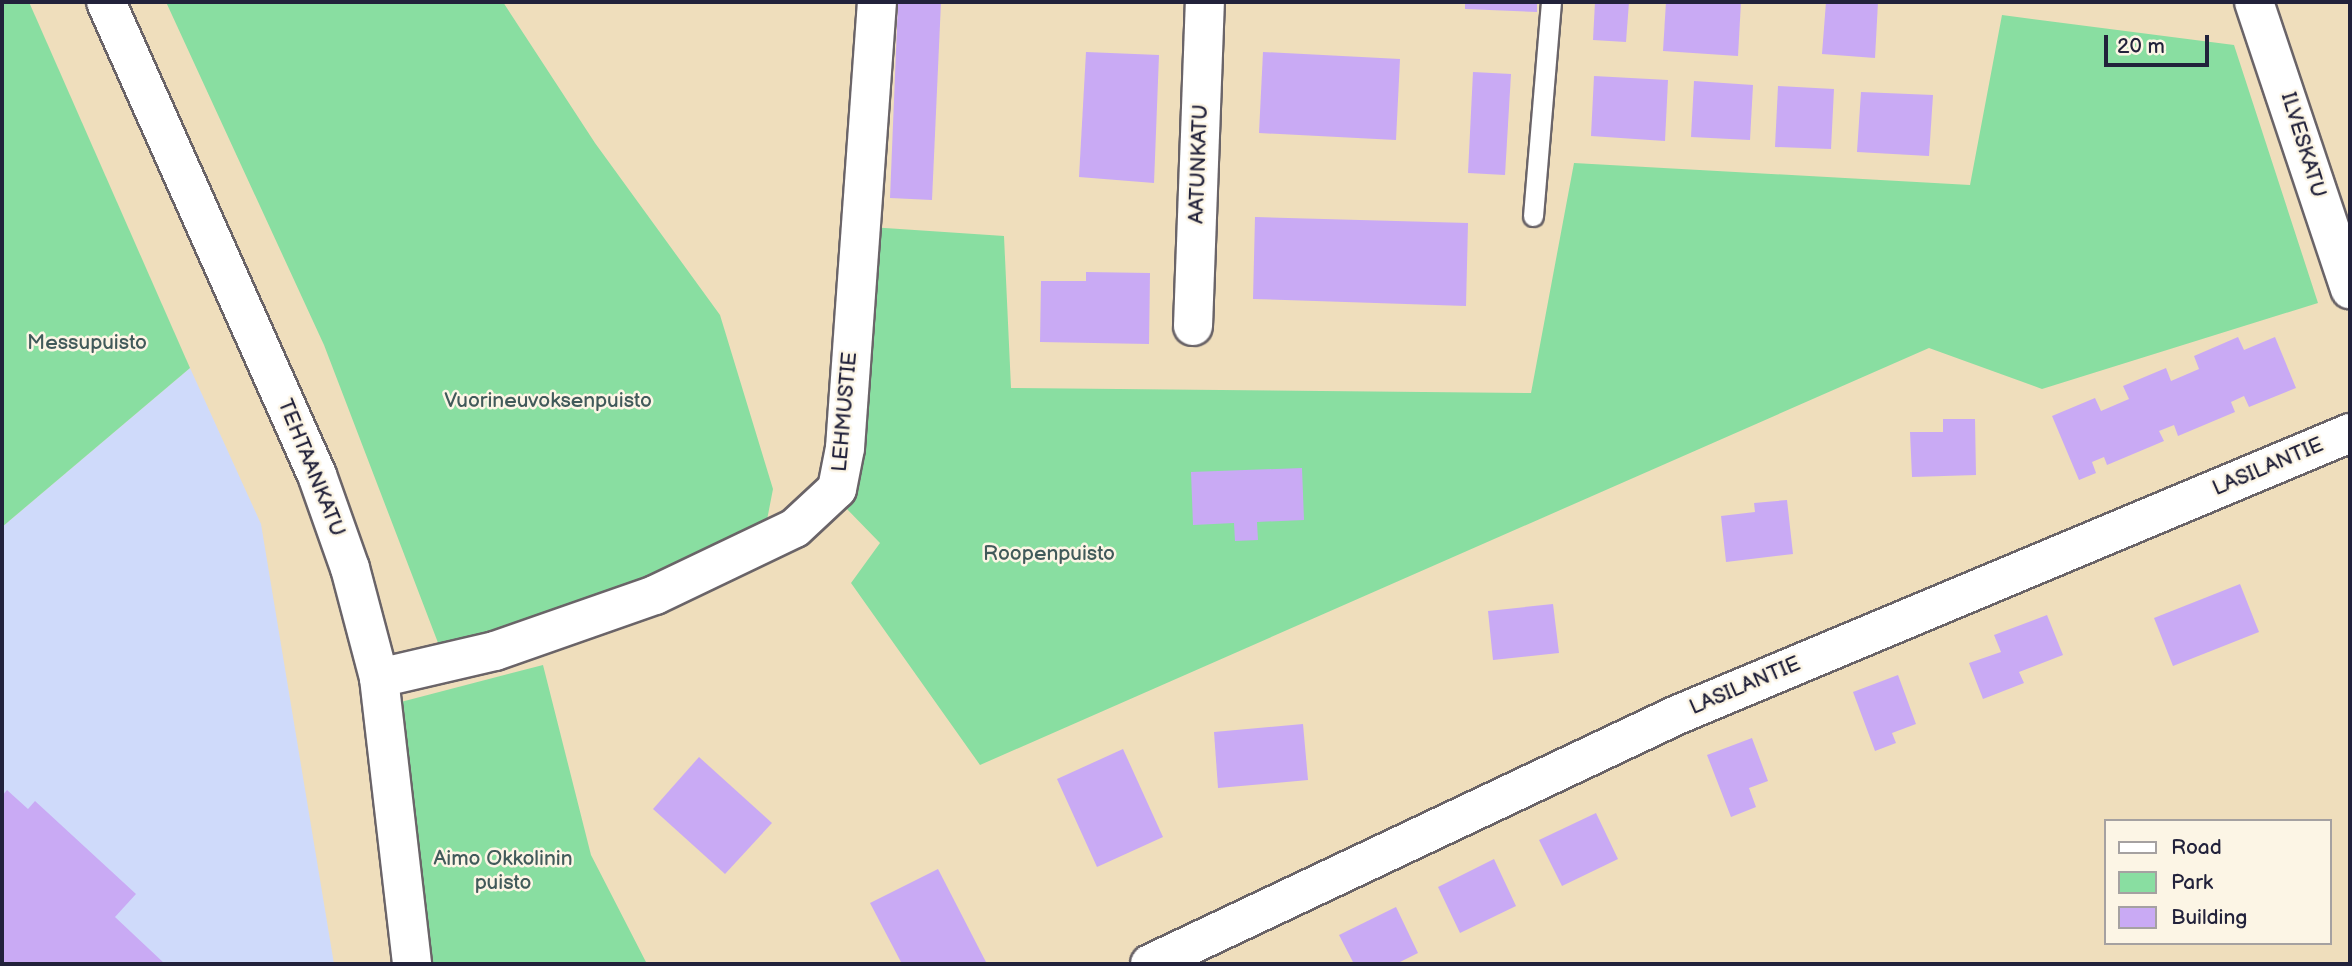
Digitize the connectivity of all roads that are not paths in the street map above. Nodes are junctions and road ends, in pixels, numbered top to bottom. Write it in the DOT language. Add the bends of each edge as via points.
graph roads {
  1 [pos="106,2"];
  2 [pos="877,2"];
  3 [pos="1205,2"];
  4 [pos="1551,2"];
  5 [pos="2255,2"];
  6 [pos="1533,216"];
  7 [pos="2350,289"];
  8 [pos="1193,326"];
  9 [pos="2350,433"];
  10 [pos="379,678"];
  11 [pos="412,964"];
  12 [pos="1150,964"];
  1 -- 10 [label="street, TEHTAANKATU" via="317,475 350,568"];
  2 -- 10 [label="street, LEHMUSTIE" via="845,448 838,489 795,528 655,595 495,651"];
  3 -- 8 [label="street, AATUNKATU"];
  4 -- 6 [label="lane"];
  5 -- 7 [label="street, ILVESKATU"];
  9 -- 12 [label="street, LASILANTIE" via="1677,715"];
  10 -- 11 [label="street, TEHTAANKATU"];
}
